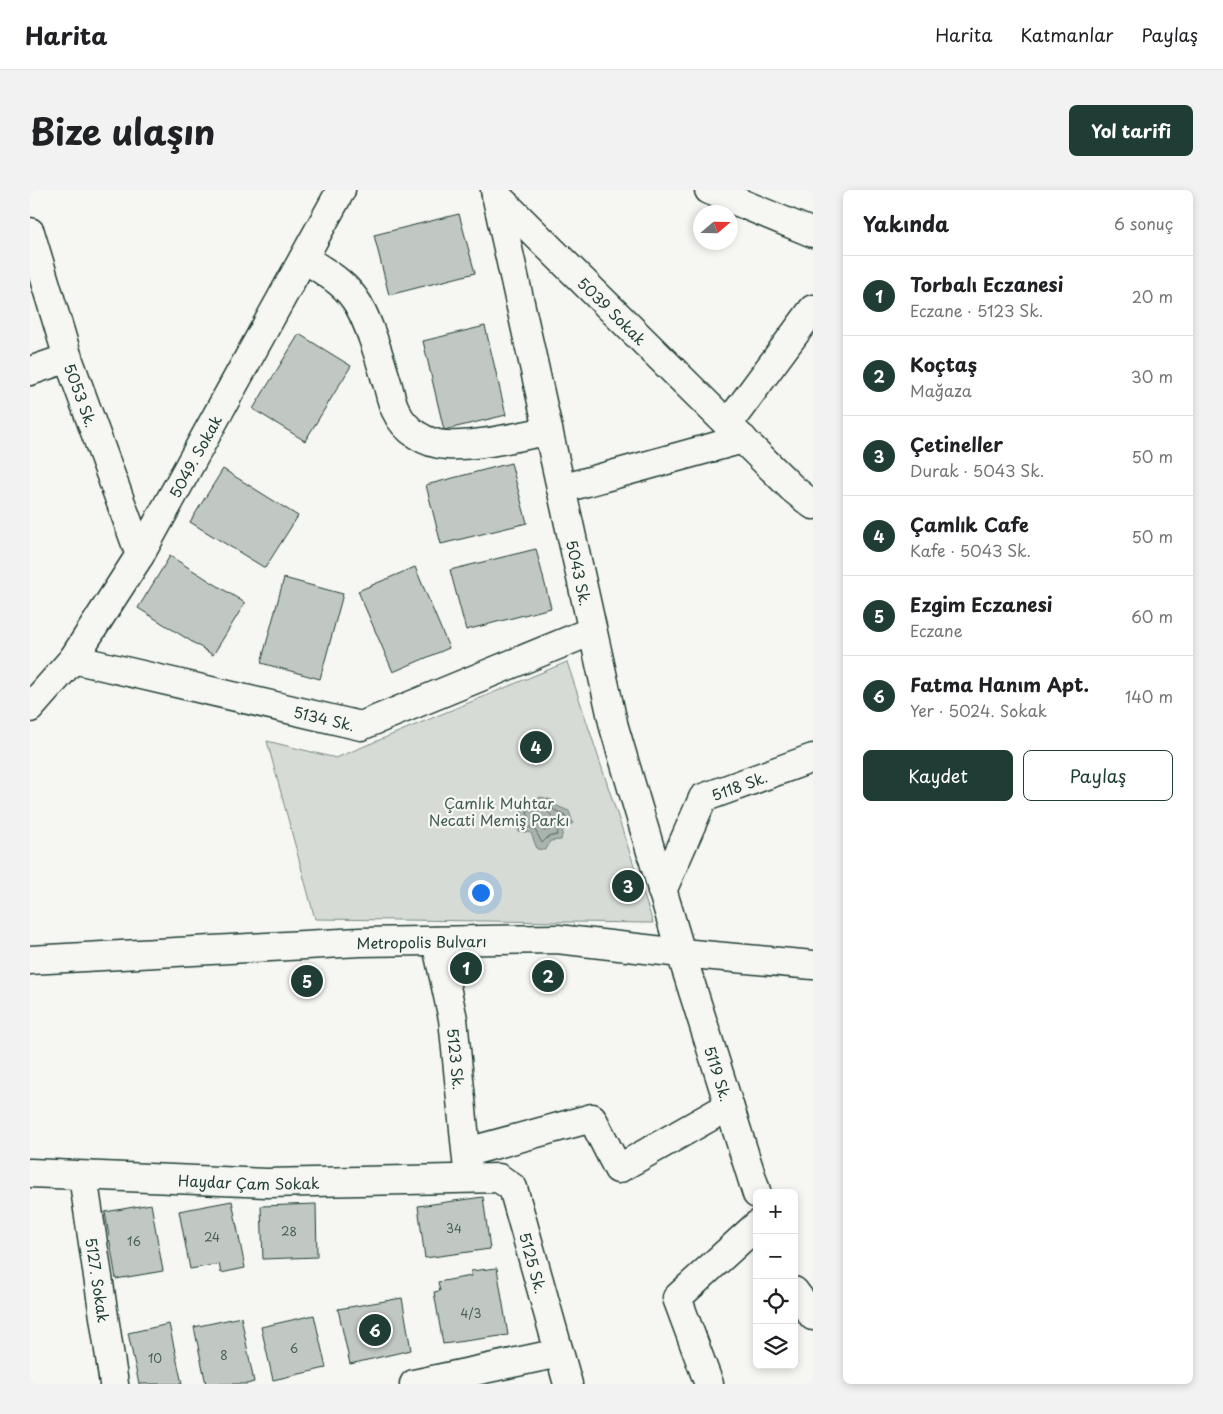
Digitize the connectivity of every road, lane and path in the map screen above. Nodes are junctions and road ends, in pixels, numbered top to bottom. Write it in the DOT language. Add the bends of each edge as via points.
graph roads {
  1 [pos="341,190"];
  2 [pos="709,190"];
  3 [pos="496,193"];
  4 [pos="30,232"];
  5 [pos="813,233"];
  6 [pos="304,258"];
  7 [pos="813,309"];
  8 [pos="68,358"];
  9 [pos="30,371"];
  10 [pos="548,431"];
  11 [pos="735,432"];
  12 [pos="561,489"];
  13 [pos="813,505"];
  14 [pos="140,555"];
  15 [pos="592,631"];
  16 [pos="73,659"];
  17 [pos="30,708"];
  18 [pos="813,758"];
  19 [pos="662,891"];
  20 [pos="436,941"];
  21 [pos="813,948"];
  22 [pos="681,953"];
  23 [pos="30,960"];
  24 [pos="801,964"];
  25 [pos="729,1106"];
  26 [pos="467,1152"];
  27 [pos="30,1173"];
  28 [pos="83,1176"];
  29 [pos="468,1179"];
  30 [pos="755,1189"];
  31 [pos="753,1229"];
  32 [pos="798,1296"];
  33 [pos="813,1316"];
  34 [pos="559,1353"];
  35 [pos="114,1384"];
  36 [pos="414,1384"];
  37 [pos="568,1384"];
  38 [pos="709,1384"];
  1 -- 6 [label="street, 5049. Sokak"];
  2 -- 5 [label="street"];
  3 -- 10 [label="street, 5043 Sk."];
  3 -- 11 [label="street, 5039 Sokak"];
  4 -- 8 [label="street, 5053 Sk."];
  6 -- 10 [label="street" via="341,283 359,305 396,412 420,438 433,443 464,445"];
  6 -- 14 [label="street, 5049. Sokak"];
  7 -- 11 [label="street"];
  8 -- 9 [label="street"];
  8 -- 14 [label="street, 5053 Sk."];
  10 -- 12 [label="street, 5043 Sk."];
  11 -- 12 [label="street"];
  11 -- 13 [label="street, 5039 Sokak"];
  12 -- 15 [label="street, 5043 Sk."];
  14 -- 16 [label="street, 5049. Sokak"];
  15 -- 16 [label="street, 5134 Sk." via="361,726"];
  15 -- 19 [label="street, 5043 Sk." via="614,727"];
  16 -- 17 [label="street, 5049. Sokak"];
  18 -- 19 [label="street, 5118 Sk." via="703,798"];
  19 -- 22 [label="street, 5043 Sk."];
  20 -- 22 [label="street, Metropolis Bulvarı" via="557,939"];
  20 -- 23 [label="street, Metropolis Bulvarı" via="360,942"];
  20 -- 26 [label="street, 5123 Sk." via="454,1019"];
  21 -- 24 [label="street"];
  22 -- 24 [label="street, Metropolis Bulvarı"];
  22 -- 25 [label="street, 5119 Sk."];
  25 -- 26 [label="street" via="618,1169 592,1118"];
  25 -- 30 [label="street, 5119 Sk."];
  26 -- 29 [label="street, 5123 Sk."];
  27 -- 28 [label="street, Haydar Çam Sokak"];
  28 -- 29 [label="street, Haydar Çam Sokak" via="267,1183"];
  28 -- 35 [label="street, 5127. Sokak"];
  29 -- 34 [label="street, 5125 Sk." via="499,1178 513,1188"];
  31 -- 38 [label="street" via="677,1298"];
  32 -- 33 [label="street"];
  34 -- 36 [label="street"];
  34 -- 37 [label="street, 5125 Sk."];
}
